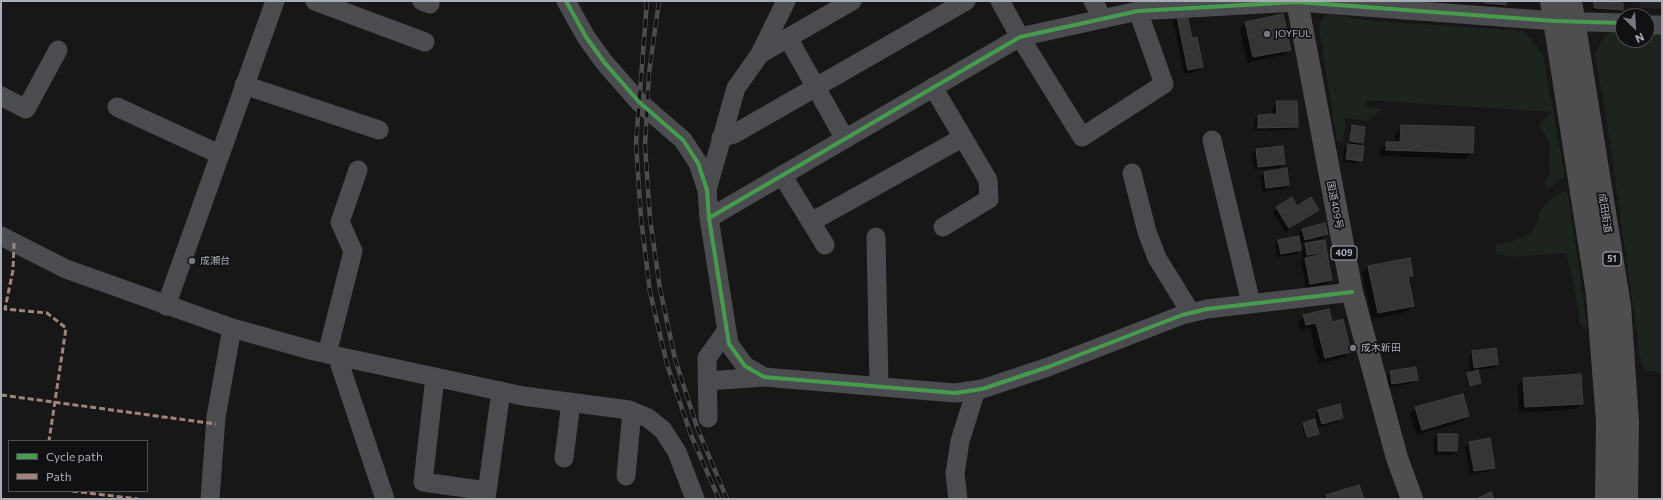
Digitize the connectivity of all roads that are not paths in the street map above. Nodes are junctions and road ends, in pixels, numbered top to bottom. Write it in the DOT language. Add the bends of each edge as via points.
graph roads {
  1 [pos="275,1"];
  2 [pos="315,1"];
  3 [pos="566,1"];
  4 [pos="786,1"];
  5 [pos="852,1"];
  6 [pos="966,1"];
  7 [pos="1000,1"];
  8 [pos="1093,1"];
  9 [pos="1297,1"];
  10 [pos="1138,11"];
  11 [pos="1563,11"];
  12 [pos="1103,19"];
  13 [pos="1615,21"];
  14 [pos="1020,37"];
  15 [pos="788,38"];
  16 [pos="425,42"];
  17 [pos="58,50"];
  18 [pos="760,54"];
  19 [pos="244,85"];
  20 [pos="814,87"];
  21 [pos="933,88"];
  22 [pos="1,96"];
  23 [pos="117,107"];
  24 [pos="379,130"];
  25 [pos="721,138"];
  26 [pos="962,138"];
  27 [pos="845,139"];
  28 [pos="1212,140"];
  29 [pos="219,154"];
  30 [pos="358,170"];
  31 [pos="1132,173"];
  32 [pos="782,175"];
  33 [pos="706,190"];
  34 [pos="709,218"];
  35 [pos="811,222"];
  36 [pos="943,227"];
  37 [pos="1,236"];
  38 [pos="876,237"];
  39 [pos="825,245"];
  40 [pos="1352,292"];
  41 [pos="1252,303"];
  42 [pos="166,306"];
  43 [pos="1191,313"];
  44 [pos="232,328"];
  45 [pos="727,330"];
  46 [pos="332,355"];
  47 [pos="764,376"];
  48 [pos="435,377"];
  49 [pos="707,381"];
  50 [pos="879,386"];
  51 [pos="976,390"];
  52 [pos="501,391"];
  53 [pos="571,402"];
  54 [pos="632,411"];
  55 [pos="708,418"];
  56 [pos="564,458"];
  57 [pos="626,476"];
  58 [pos="487,495"];
  59 [pos="210,499"];
  60 [pos="385,499"];
  61 [pos="695,499"];
  62 [pos="958,499"];
  63 [pos="1412,499"];
  64 [pos="1606,499"];
  65 [pos="1627,499"];
  1 -- 19 [label="street"];
  2 -- 16 [label="street"];
  3 -- 33 [label="street" via="586,37 604,62 643,106 683,140 698,164"];
  4 -- 18 [label="street"];
  5 -- 15 [label="street"];
  6 -- 20 [label="street"];
  7 -- 14 [label="street"];
  8 -- 12 [label="street"];
  9 -- 10 [label="street"];
  9 -- 11 [label="street"];
  9 -- 40 [label="highway, 国道409号 / 409"];
  10 -- 12 [label="street"];
  10 -- 14 [label="street" via="1164,84 1082,137"];
  11 -- 13 [label="street"];
  11 -- 64 [label="highway, 成田街道 / 51" via="1597,294 1607,421"];
  11 -- 65 [label="highway, 成田街道 / 51" via="1620,306 1628,421"];
  12 -- 14 [label="street"];
  14 -- 21 [label="street"];
  15 -- 18 [label="street"];
  15 -- 20 [label="street"];
  17 -- 22 [label="street" via="26,109"];
  18 -- 25 [label="street" via="736,88"];
  19 -- 24 [label="street"];
  19 -- 29 [label="street"];
  20 -- 25 [label="street" via="734,134"];
  20 -- 27 [label="street"];
  21 -- 26 [label="street"];
  21 -- 27 [label="street"];
  23 -- 29 [label="street"];
  25 -- 33 [label="street"];
  26 -- 35 [label="street"];
  26 -- 36 [label="street" via="988,180 989,199"];
  27 -- 32 [label="street"];
  28 -- 41 [label="street"];
  29 -- 42 [label="street"];
  30 -- 46 [label="street" via="340,222 353,251"];
  31 -- 43 [label="street" via="1147,232 1157,258"];
  32 -- 34 [label="street"];
  32 -- 35 [label="street"];
  33 -- 34 [label="street"];
  34 -- 45 [label="street"];
  35 -- 39 [label="street"];
  37 -- 42 [label="street" via="66,269"];
  38 -- 50 [label="street"];
  40 -- 41 [label="street"];
  40 -- 63 [label="highway, 国道409号 / 409" via="1397,458"];
  41 -- 43 [label="street"];
  42 -- 44 [label="street"];
  43 -- 51 [label="street" via="1048,367"];
  44 -- 46 [label="street"];
  44 -- 59 [label="street" via="216,417"];
  45 -- 47 [label="street" via="729,344 745,366"];
  45 -- 49 [label="street" via="707,358"];
  46 -- 48 [label="street"];
  46 -- 60 [label="street"];
  47 -- 49 [label="street"];
  47 -- 50 [label="street"];
  48 -- 52 [label="street"];
  48 -- 58 [label="street" via="423,482"];
  49 -- 55 [label="street"];
  50 -- 51 [label="street" via="955,393"];
  51 -- 62 [label="street" via="960,441 955,474"];
  52 -- 53 [label="street"];
  52 -- 58 [label="street"];
  53 -- 54 [label="street"];
  53 -- 56 [label="street"];
  54 -- 57 [label="street"];
  54 -- 61 [label="street" via="648,418 663,430 677,452"];
}
